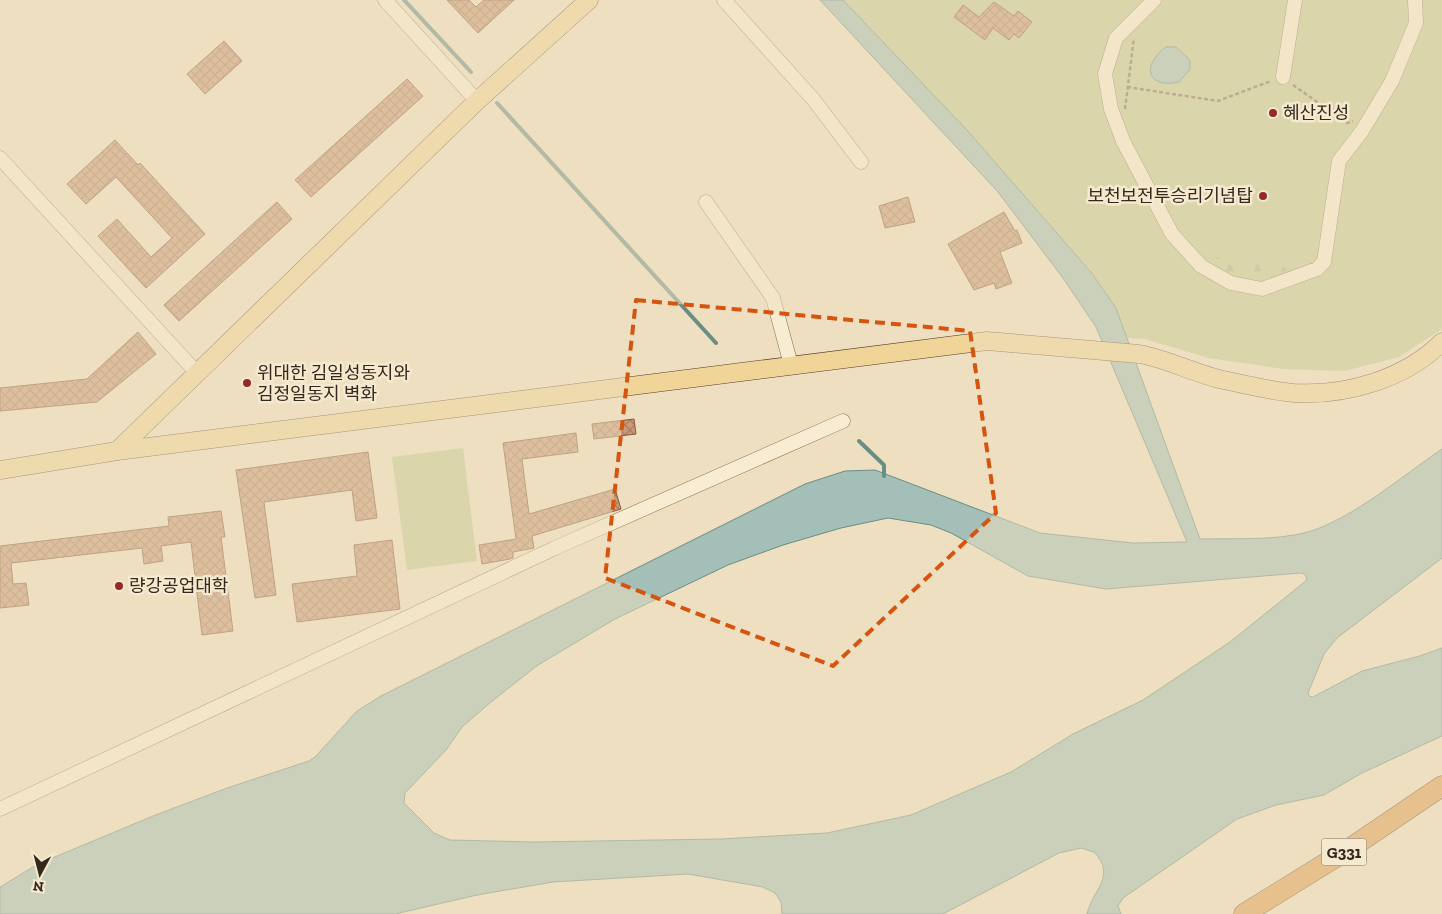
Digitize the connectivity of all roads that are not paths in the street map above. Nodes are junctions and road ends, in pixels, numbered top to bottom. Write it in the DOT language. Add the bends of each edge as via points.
graph roads {
  1 [pos="385,0"];
  2 [pos="589,0"];
  3 [pos="724,0"];
  4 [pos="1154,0"];
  5 [pos="1295,0"];
  6 [pos="1415,0"];
  7 [pos="1283,77"];
  8 [pos="477,102"];
  9 [pos="0,158"];
  10 [pos="861,162"];
  11 [pos="706,202"];
  12 [pos="1442,342"];
  13 [pos="791,365"];
  14 [pos="197,373"];
  15 [pos="843,420"];
  16 [pos="117,451"];
  17 [pos="0,470"];
  18 [pos="1442,786"];
  19 [pos="0,810"];
  20 [pos="1244,914"];
  1 -- 8 [label="street"];
  2 -- 8 [label="main road"];
  3 -- 10 [label="street" via="813,99"];
  4 -- 6 [label="street" via="1116,38 1105,74 1111,109 1123,141 1172,234 1201,266 1231,283 1262,289 1317,269 1324,262 1339,162 1392,81 1416,23"];
  5 -- 7 [label="street"];
  8 -- 14 [label="main road"];
  9 -- 14 [label="street"];
  11 -- 13 [label="street" via="773,298"];
  12 -- 13 [label="main road" via="1428,356 1395,375 1353,388 1319,393 1293,393 1217,378 1158,357 1139,354 987,341"];
  13 -- 16 [label="main road"];
  14 -- 16 [label="main road"];
  15 -- 19 [label="street" via="555,548"];
  16 -- 17 [label="main road"];
  18 -- 20 [label="highway, G331"];
}
